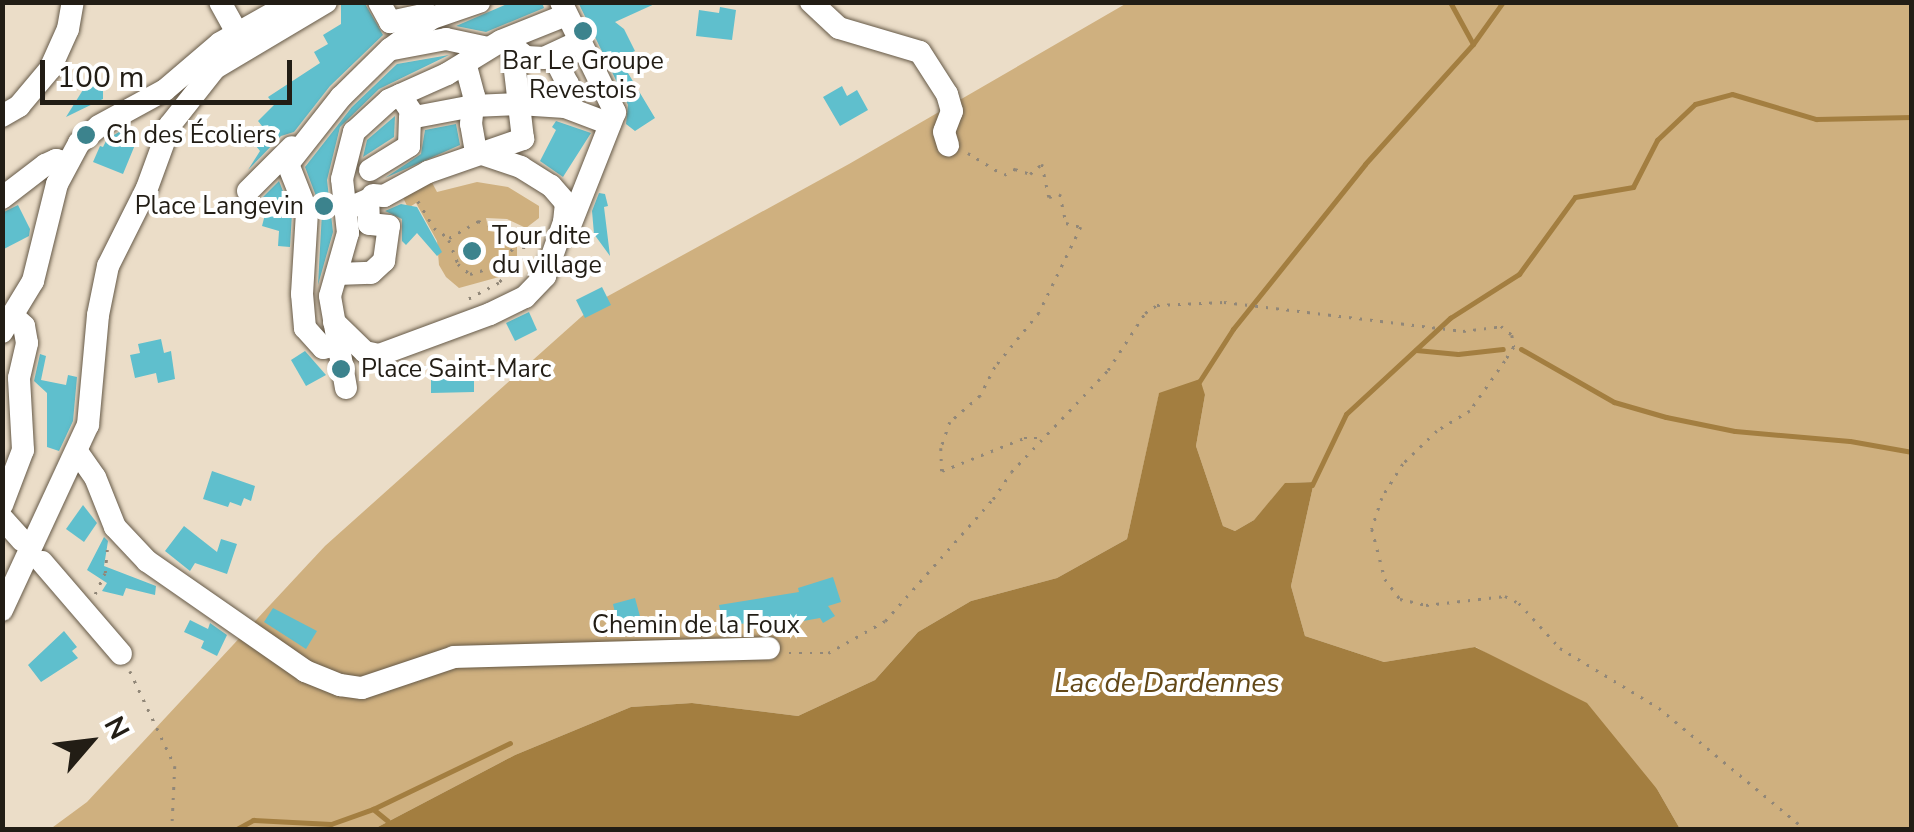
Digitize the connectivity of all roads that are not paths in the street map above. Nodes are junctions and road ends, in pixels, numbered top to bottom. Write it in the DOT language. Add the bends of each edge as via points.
graph roads {
  1 [pos="73,2"];
  2 [pos="220,2"];
  3 [pos="293,2"];
  4 [pos="379,2"];
  5 [pos="478,2"];
  6 [pos="812,2"];
  7 [pos="324,3"];
  8 [pos="564,9"];
  9 [pos="435,17"];
  10 [pos="237,33"];
  11 [pos="579,42"];
  12 [pos="504,47"];
  13 [pos="390,49"];
  14 [pos="553,56"];
  15 [pos="465,63"];
  16 [pos="400,94"];
  17 [pos="519,104"];
  18 [pos="474,106"];
  19 [pos="576,111"];
  20 [pos="2,116"];
  21 [pos="410,116"];
  22 [pos="612,118"];
  23 [pos="325,119"];
  24 [pos="352,139"];
  25 [pos="948,145"];
  26 [pos="476,152"];
  27 [pos="67,163"];
  28 [pos="370,170"];
  29 [pos="248,192"];
  30 [pos="2,198"];
  31 [pos="371,198"];
  32 [pos="346,208"];
  33 [pos="554,250"];
  34 [pos="337,274"];
  35 [pos="8,324"];
  36 [pos="336,334"];
  37 [pos="346,388"];
  38 [pos="78,453"];
  39 [pos="2,504"];
  40 [pos="2,518"];
  41 [pos="22,540"];
  42 [pos="42,562"];
  43 [pos="2,610"];
  44 [pos="769,648"];
  45 [pos="122,654"];
  1 -- 20 [label="street" via="50,70"];
  2 -- 10 [label="street"];
  3 -- 10 [label="street"];
  4 -- 9 [label="street" via="390,22"];
  5 -- 9 [label="street"];
  6 -- 25 [label="street" via="839,28 920,52 947,94"];
  7 -- 38 [label="street" via="222,63 170,125 108,266 92,405"];
  8 -- 11 [label="street"];
  8 -- 12 [label="street"];
  9 -- 13 [label="street"];
  10 -- 27 [label="street" via="165,90 86,135"];
  11 -- 14 [label="street"];
  11 -- 22 [label="street"];
  12 -- 13 [label="street" via="446,39"];
  12 -- 14 [label="street" via="530,58"];
  12 -- 15 [label="street"];
  12 -- 17 [label="street" via="514,62"];
  13 -- 23 [label="street"];
  14 -- 19 [label="street"];
  15 -- 16 [label="street"];
  15 -- 18 [label="street"];
  16 -- 21 [label="street"];
  16 -- 24 [label="street"];
  17 -- 18 [label="street"];
  17 -- 19 [label="street"];
  17 -- 26 [label="street" via="523,139"];
  18 -- 21 [label="street"];
  18 -- 26 [label="street"];
  19 -- 22 [label="street"];
  21 -- 28 [label="street" via="409,146"];
  22 -- 33 [label="street" via="566,238"];
  23 -- 24 [label="street"];
  23 -- 29 [label="street"];
  23 -- 36 [label="street" via="287,168 307,212 306,328 323,348"];
  24 -- 28 [label="street"];
  24 -- 32 [label="street" via="342,179"];
  26 -- 31 [label="street"];
  26 -- 33 [label="street" via="520,167 566,203"];
  27 -- 30 [label="street" via="44,165"];
  27 -- 35 [label="street" via="33,281"];
  28 -- 31 [label="street"];
  31 -- 32 [label="street"];
  31 -- 34 [label="street" via="369,224 389,226 382,266 368,274"];
  32 -- 34 [label="street" via="348,234"];
  33 -- 36 [label="street" via="541,283 525,297 392,351 370,355"];
  34 -- 36 [label="street" via="330,296"];
  35 -- 39 [label="street" via="24,326 28,343 19,378 22,450"];
  36 -- 37 [label="street"];
  38 -- 43 [label="street"];
  38 -- 44 [label="street, Chemin de la Foux" via="116,527 147,561 305,671 351,688 454,657"];
  40 -- 41 [label="street"];
  42 -- 45 [label="street"];
}
